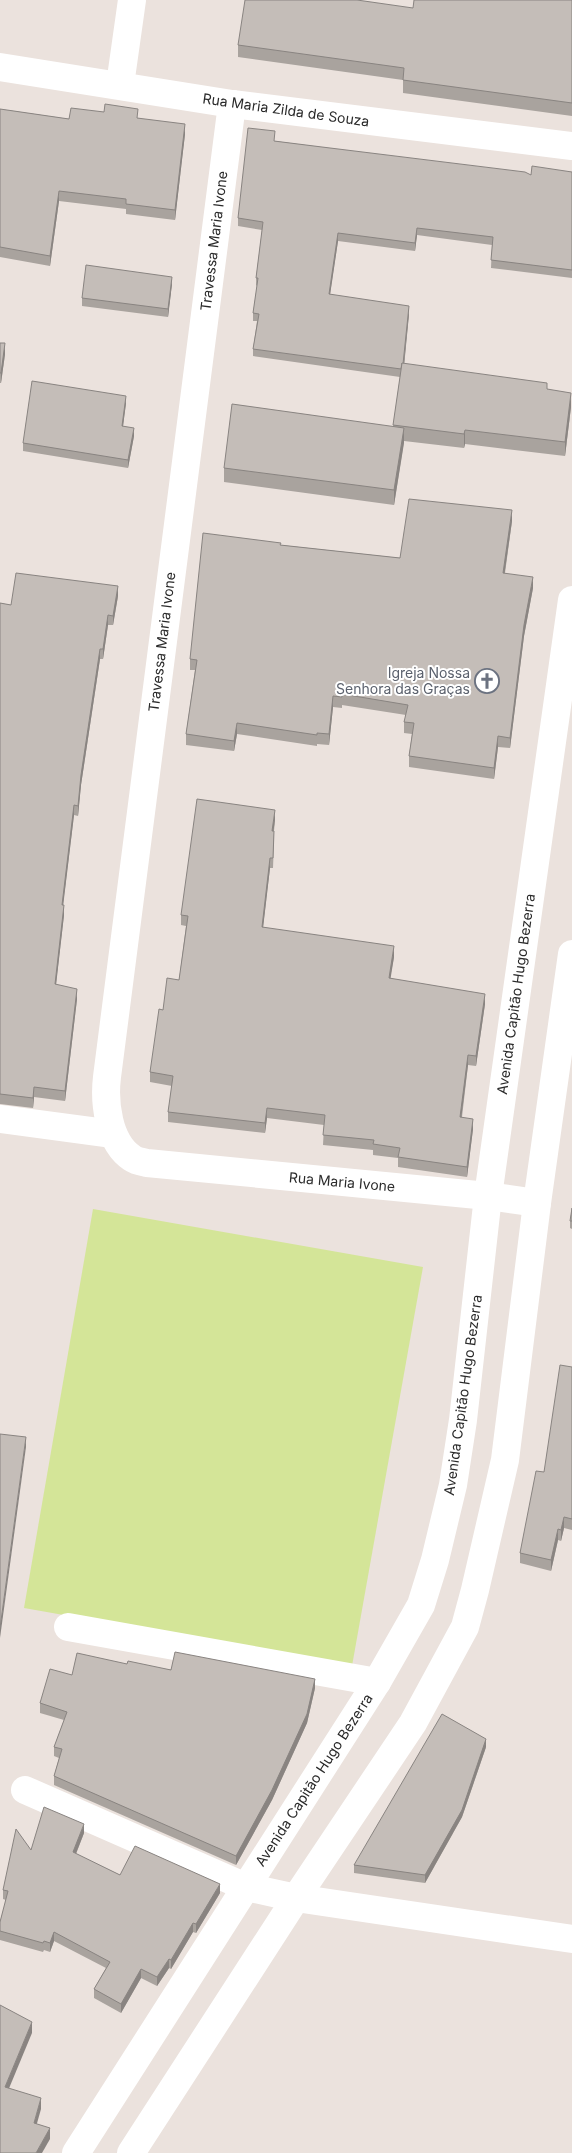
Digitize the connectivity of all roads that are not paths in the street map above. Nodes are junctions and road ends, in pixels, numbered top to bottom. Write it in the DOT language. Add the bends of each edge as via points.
graph roads {
  1 [pos="132,0"];
  2 [pos="0,67"];
  3 [pos="120,85"];
  4 [pos="232,104"];
  5 [pos="572,146"];
  6 [pos="572,600"];
  7 [pos="568,651"];
  8 [pos="572,954"];
  9 [pos="0,1119"];
  10 [pos="113,1134"];
  11 [pos="147,1163"];
  12 [pos="488,1196"];
  13 [pos="537,1203"];
  14 [pos="68,1627"];
  15 [pos="377,1682"];
  16 [pos="25,1790"];
  17 [pos="246,1887"];
  18 [pos="296,1898"];
  19 [pos="572,1939"];
  20 [pos="76,2153"];
  21 [pos="131,2153"];
  1 -- 3 [label="street"];
  2 -- 3 [label="street, Rua Maria Zilda de Souza"];
  3 -- 4 [label="street, Rua Maria Zilda de Souza"];
  4 -- 5 [label="street, Rua Maria Zilda de Souza"];
  4 -- 10 [label="street, Travessa Maria Ivone" via="107,1077 105,1099"];
  6 -- 7 [label="street, Avenida Capitão Hugo Bezerra"];
  7 -- 12 [label="street, Avenida Capitão Hugo Bezerra"];
  8 -- 13 [label="street"];
  9 -- 10 [label="street"];
  10 -- 11 [label="street, Travessa Maria Ivone" via="132,1158"];
  11 -- 12 [label="street, Rua Maria Ivone"];
  12 -- 13 [label="street, Rua Maria Ivone"];
  12 -- 15 [label="street, Avenida Capitão Hugo Bezerra" via="453,1484 421,1605"];
  13 -- 18 [label="street" via="504,1460 465,1627 413,1723"];
  14 -- 15 [label="street"];
  15 -- 17 [label="street, Avenida Capitão Hugo Bezerra"];
  16 -- 17 [label="street"];
  17 -- 18 [label="street"];
  17 -- 20 [label="street, Avenida Capitão Hugo Bezerra"];
  18 -- 19 [label="street"];
  18 -- 21 [label="street"];
}
